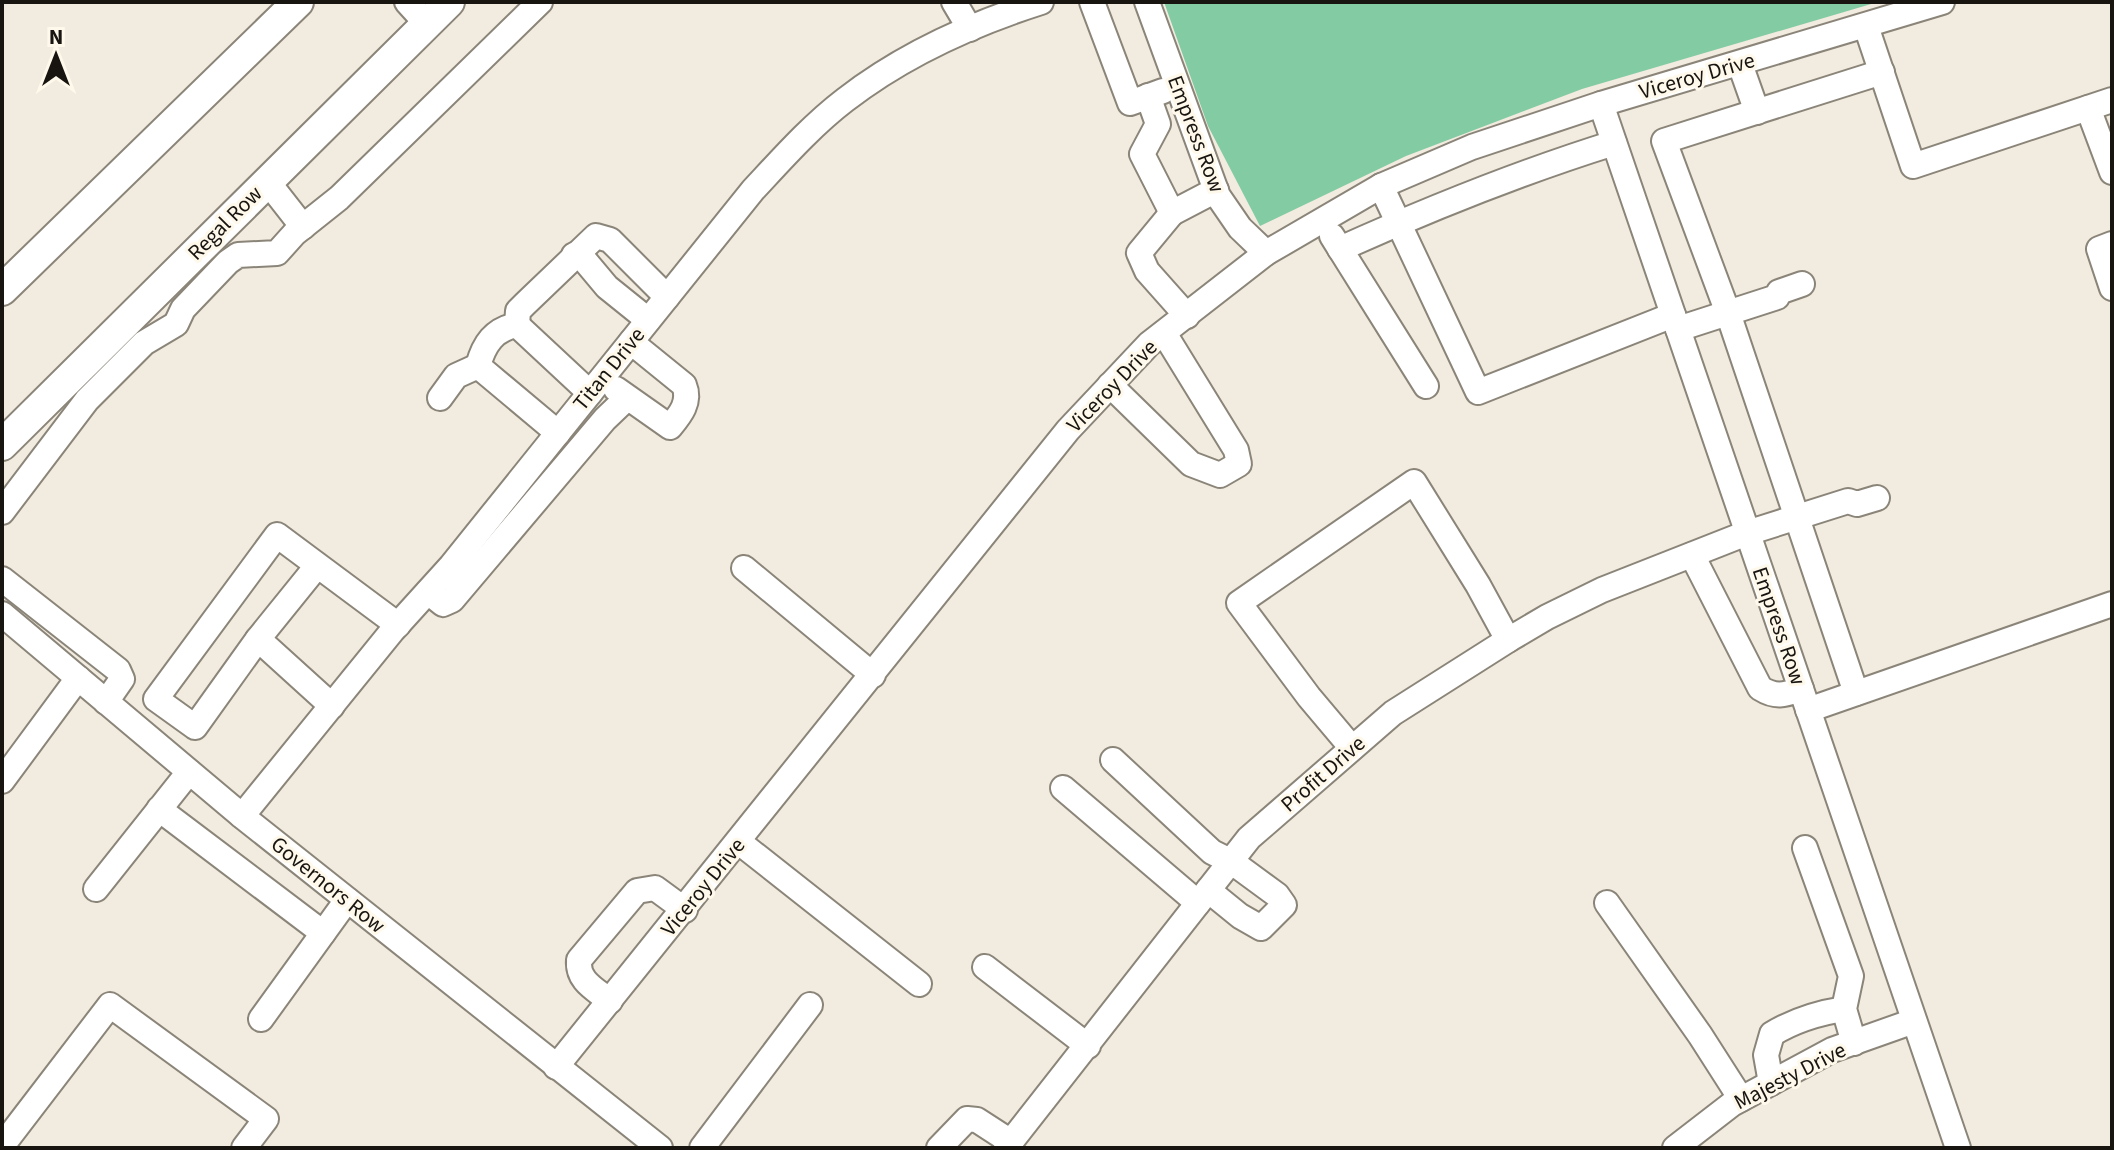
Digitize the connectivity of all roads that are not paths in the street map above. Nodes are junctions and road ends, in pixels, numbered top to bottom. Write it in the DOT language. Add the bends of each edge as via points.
graph roads {
  1 [pos="298,2"];
  2 [pos="449,2"];
  3 [pos="540,2"];
  4 [pos="954,2"];
  5 [pos="1092,2"];
  6 [pos="1147,2"];
  7 [pos="1942,2"];
  8 [pos="1037,3"];
  9 [pos="417,13"];
  10 [pos="1866,26"];
  11 [pos="970,29"];
  12 [pos="1740,64"];
  13 [pos="1882,72"];
  14 [pos="1176,86"];
  15 [pos="1148,96"];
  16 [pos="2112,100"];
  17 [pos="1601,104"];
  18 [pos="2088,108"];
  19 [pos="1757,112"];
  20 [pos="1614,143"];
  21 [pos="2112,172"];
  22 [pos="267,181"];
  23 [pos="1381,186"];
  24 [pos="1216,190"];
  25 [pos="1172,213"];
  26 [pos="1322,220"];
  27 [pos="1397,223"];
  28 [pos="303,227"];
  29 [pos="2112,244"];
  30 [pos="1340,249"];
  31 [pos="1266,253"];
  32 [pos="574,255"];
  33 [pos="2112,288"];
  34 [pos="1804,289"];
  35 [pos="2,290"];
  36 [pos="667,297"];
  37 [pos="1728,313"];
  38 [pos="1187,316"];
  39 [pos="648,320"];
  40 [pos="1675,322"];
  41 [pos="517,325"];
  42 [pos="1164,333"];
  43 [pos="631,342"];
  44 [pos="478,366"];
  45 [pos="1110,385"];
  46 [pos="596,386"];
  47 [pos="1426,386"];
  48 [pos="440,398"];
  49 [pos="627,398"];
  50 [pos="558,433"];
  51 [pos="2,445"];
  52 [pos="1875,493"];
  53 [pos="2,512"];
  54 [pos="1797,517"];
  55 [pos="1747,533"];
  56 [pos="1692,555"];
  57 [pos="317,566"];
  58 [pos="744,568"];
  59 [pos="2,579"];
  60 [pos="428,592"];
  61 [pos="2112,604"];
  62 [pos="2,614"];
  63 [pos="398,625"];
  64 [pos="258,639"];
  65 [pos="1508,640"];
  66 [pos="1784,640"];
  67 [pos="1743,654"];
  68 [pos="873,675"];
  69 [pos="78,678"];
  70 [pos="122,679"];
  71 [pos="1856,693"];
  72 [pos="156,699"];
  73 [pos="1804,699"];
  74 [pos="106,702"];
  75 [pos="332,706"];
  76 [pos="1352,748"];
  77 [pos="1113,760"];
  78 [pos="189,772"];
  79 [pos="2,781"];
  80 [pos="1063,788"];
  81 [pos="159,809"];
  82 [pos="242,816"];
  83 [pos="739,842"];
  84 [pos="1805,848"];
  85 [pos="1232,862"];
  86 [pos="96,889"];
  87 [pos="1203,897"];
  88 [pos="347,900"];
  89 [pos="1607,903"];
  90 [pos="685,910"];
  91 [pos="323,933"];
  92 [pos="985,967"];
  93 [pos="919,984"];
  94 [pos="610,1001"];
  95 [pos="810,1005"];
  96 [pos="1844,1009"];
  97 [pos="261,1019"];
  98 [pos="1914,1021"];
  99 [pos="1854,1043"];
  100 [pos="1088,1046"];
  101 [pos="556,1067"];
  102 [pos="1771,1083"];
  103 [pos="1741,1099"];
  104 [pos="633,1140"];
  105 [pos="1008,1145"];
  106 [pos="2,1146"];
  107 [pos="244,1148"];
  108 [pos="660,1148"];
  109 [pos="702,1148"];
  110 [pos="939,1148"];
  111 [pos="1675,1148"];
  112 [pos="1958,1148"];
  1 -- 35 [label="main road"];
  2 -- 9 [label="main road, Regal Row"];
  3 -- 28 [label="street"];
  4 -- 11 [label="street"];
  5 -- 15 [label="street" via="1130,103"];
  6 -- 14 [label="street, Empress Row"];
  7 -- 10 [label="street, Viceroy Drive"];
  8 -- 11 [label="street, Titan Drive"];
  9 -- 22 [label="main road, Regal Row"];
  10 -- 12 [label="street, Viceroy Drive"];
  10 -- 13 [label="street"];
  11 -- 36 [label="street, Titan Drive" via="901,63 845,100 753,190"];
  12 -- 17 [label="street, Viceroy Drive"];
  12 -- 19 [label="street"];
  13 -- 18 [label="street" via="1913,166"];
  13 -- 19 [label="street"];
  14 -- 15 [label="street"];
  14 -- 24 [label="street, Empress Row"];
  15 -- 25 [label="street" via="1158,124 1142,154"];
  16 -- 18 [label="street"];
  17 -- 20 [label="street, Empress Row"];
  17 -- 23 [label="street, Viceroy Drive" via="1472,147"];
  18 -- 21 [label="street"];
  19 -- 37 [label="street" via="1664,141"];
  20 -- 27 [label="street"];
  20 -- 40 [label="street, Empress Row"];
  22 -- 28 [label="street"];
  22 -- 51 [label="main road, Regal Row"];
  23 -- 26 [label="street, Viceroy Drive"];
  23 -- 27 [label="street"];
  24 -- 25 [label="street"];
  24 -- 31 [label="street, Empress Row" via="1240,228"];
  25 -- 38 [label="street" via="1139,253 1147,271"];
  26 -- 30 [label="street"];
  26 -- 31 [label="street, Viceroy Drive"];
  27 -- 30 [label="street"];
  27 -- 40 [label="street" via="1478,392"];
  28 -- 53 [label="street" via="277,253 238,255 228,262 183,309 176,324 144,343 87,400"];
  29 -- 33 [label="street" via="2099,249"];
  30 -- 47 [label="street"];
  31 -- 38 [label="street, Viceroy Drive"];
  32 -- 36 [label="street" via="602,236"];
  32 -- 39 [label="street"];
  32 -- 41 [label="street" via="518,311"];
  34 -- 37 [label="street" via="1784,300 1777,297"];
  36 -- 39 [label="street, Titan Drive"];
  37 -- 40 [label="street"];
  37 -- 54 [label="street"];
  38 -- 42 [label="street, Viceroy Drive"];
  39 -- 43 [label="street, Titan Drive"];
  40 -- 55 [label="street, Empress Row"];
  41 -- 44 [label="street" via="503,328 488,341"];
  41 -- 46 [label="street"];
  42 -- 45 [label="street, Viceroy Drive"];
  42 -- 45 [label="street" via="1236,450 1239,464 1220,475 1191,464"];
  43 -- 46 [label="street, Titan Drive"];
  43 -- 49 [label="street" via="687,393 683,411 670,427"];
  44 -- 48 [label="street" via="456,376"];
  44 -- 50 [label="street"];
  45 -- 68 [label="street, Viceroy Drive" via="1068,430"];
  46 -- 49 [label="street"];
  46 -- 50 [label="street, Titan Drive"];
  49 -- 60 [label="street" via="452,600 443,604"];
  50 -- 60 [label="street, Titan Drive"];
  52 -- 54 [label="street, Profit Drive" via="1857,504 1848,501"];
  54 -- 55 [label="street, Profit Drive"];
  54 -- 71 [label="street"];
  55 -- 56 [label="street, Profit Drive"];
  55 -- 66 [label="street, Empress Row"];
  56 -- 65 [label="street, Profit Drive" via="1602,590"];
  56 -- 67 [label="street"];
  57 -- 63 [label="street"];
  57 -- 64 [label="street"];
  57 -- 72 [label="street" via="277,535"];
  58 -- 68 [label="street"];
  59 -- 70 [label="street" via="118,670"];
  60 -- 63 [label="street, Titan Drive"];
  61 -- 71 [label="street"];
  62 -- 69 [label="street, Governors Row"];
  63 -- 75 [label="street, Titan Drive"];
  64 -- 72 [label="street" via="195,727"];
  64 -- 75 [label="street"];
  65 -- 76 [label="street, Profit Drive" via="1393,713"];
  65 -- 76 [label="street" via="1414,482 1239,603"];
  66 -- 67 [label="street"];
  66 -- 73 [label="street, Empress Row"];
  67 -- 73 [label="street" via="1760,688"];
  68 -- 83 [label="street, Viceroy Drive"];
  69 -- 74 [label="street, Governors Row"];
  69 -- 79 [label="street"];
  70 -- 72 [label="street"];
  70 -- 74 [label="street"];
  71 -- 73 [label="street"];
  73 -- 98 [label="street, Empress Row"];
  74 -- 78 [label="street, Governors Row"];
  75 -- 82 [label="street, Titan Drive"];
  76 -- 85 [label="street, Profit Drive" via="1249,838"];
  77 -- 85 [label="street" via="1212,852"];
  78 -- 81 [label="street"];
  78 -- 82 [label="street, Governors Row"];
  80 -- 87 [label="street"];
  81 -- 86 [label="street"];
  81 -- 91 [label="street"];
  82 -- 88 [label="street, Governors Row"];
  83 -- 90 [label="street, Viceroy Drive"];
  83 -- 93 [label="street"];
  84 -- 96 [label="street" via="1851,976"];
  85 -- 87 [label="street, Profit Drive"];
  85 -- 87 [label="street" via="1284,905 1261,928"];
  87 -- 100 [label="street, Profit Drive"];
  88 -- 91 [label="street"];
  88 -- 101 [label="street, Governors Row"];
  89 -- 103 [label="street"];
  90 -- 94 [label="street, Viceroy Drive"];
  90 -- 94 [label="street" via="655,888 637,891 579,960 581,979"];
  91 -- 97 [label="street"];
  92 -- 100 [label="street"];
  94 -- 101 [label="street, Viceroy Drive"];
  95 -- 109 [label="street"];
  96 -- 99 [label="street"];
  96 -- 102 [label="street" via="1791,1022 1772,1034 1766,1055"];
  98 -- 99 [label="street, Majesty Drive"];
  98 -- 112 [label="street, Empress Row"];
  99 -- 102 [label="street, Majesty Drive"];
  100 -- 105 [label="street, Profit Drive"];
  101 -- 104 [label="street, Governors Row"];
  102 -- 103 [label="street, Majesty Drive"];
  103 -- 111 [label="street, Majesty Drive"];
  104 -- 108 [label="street, Governors Row"];
  105 -- 110 [label="street" via="977,1120 967,1119"];
  106 -- 107 [label="street" via="110,1005 266,1119"];
}
